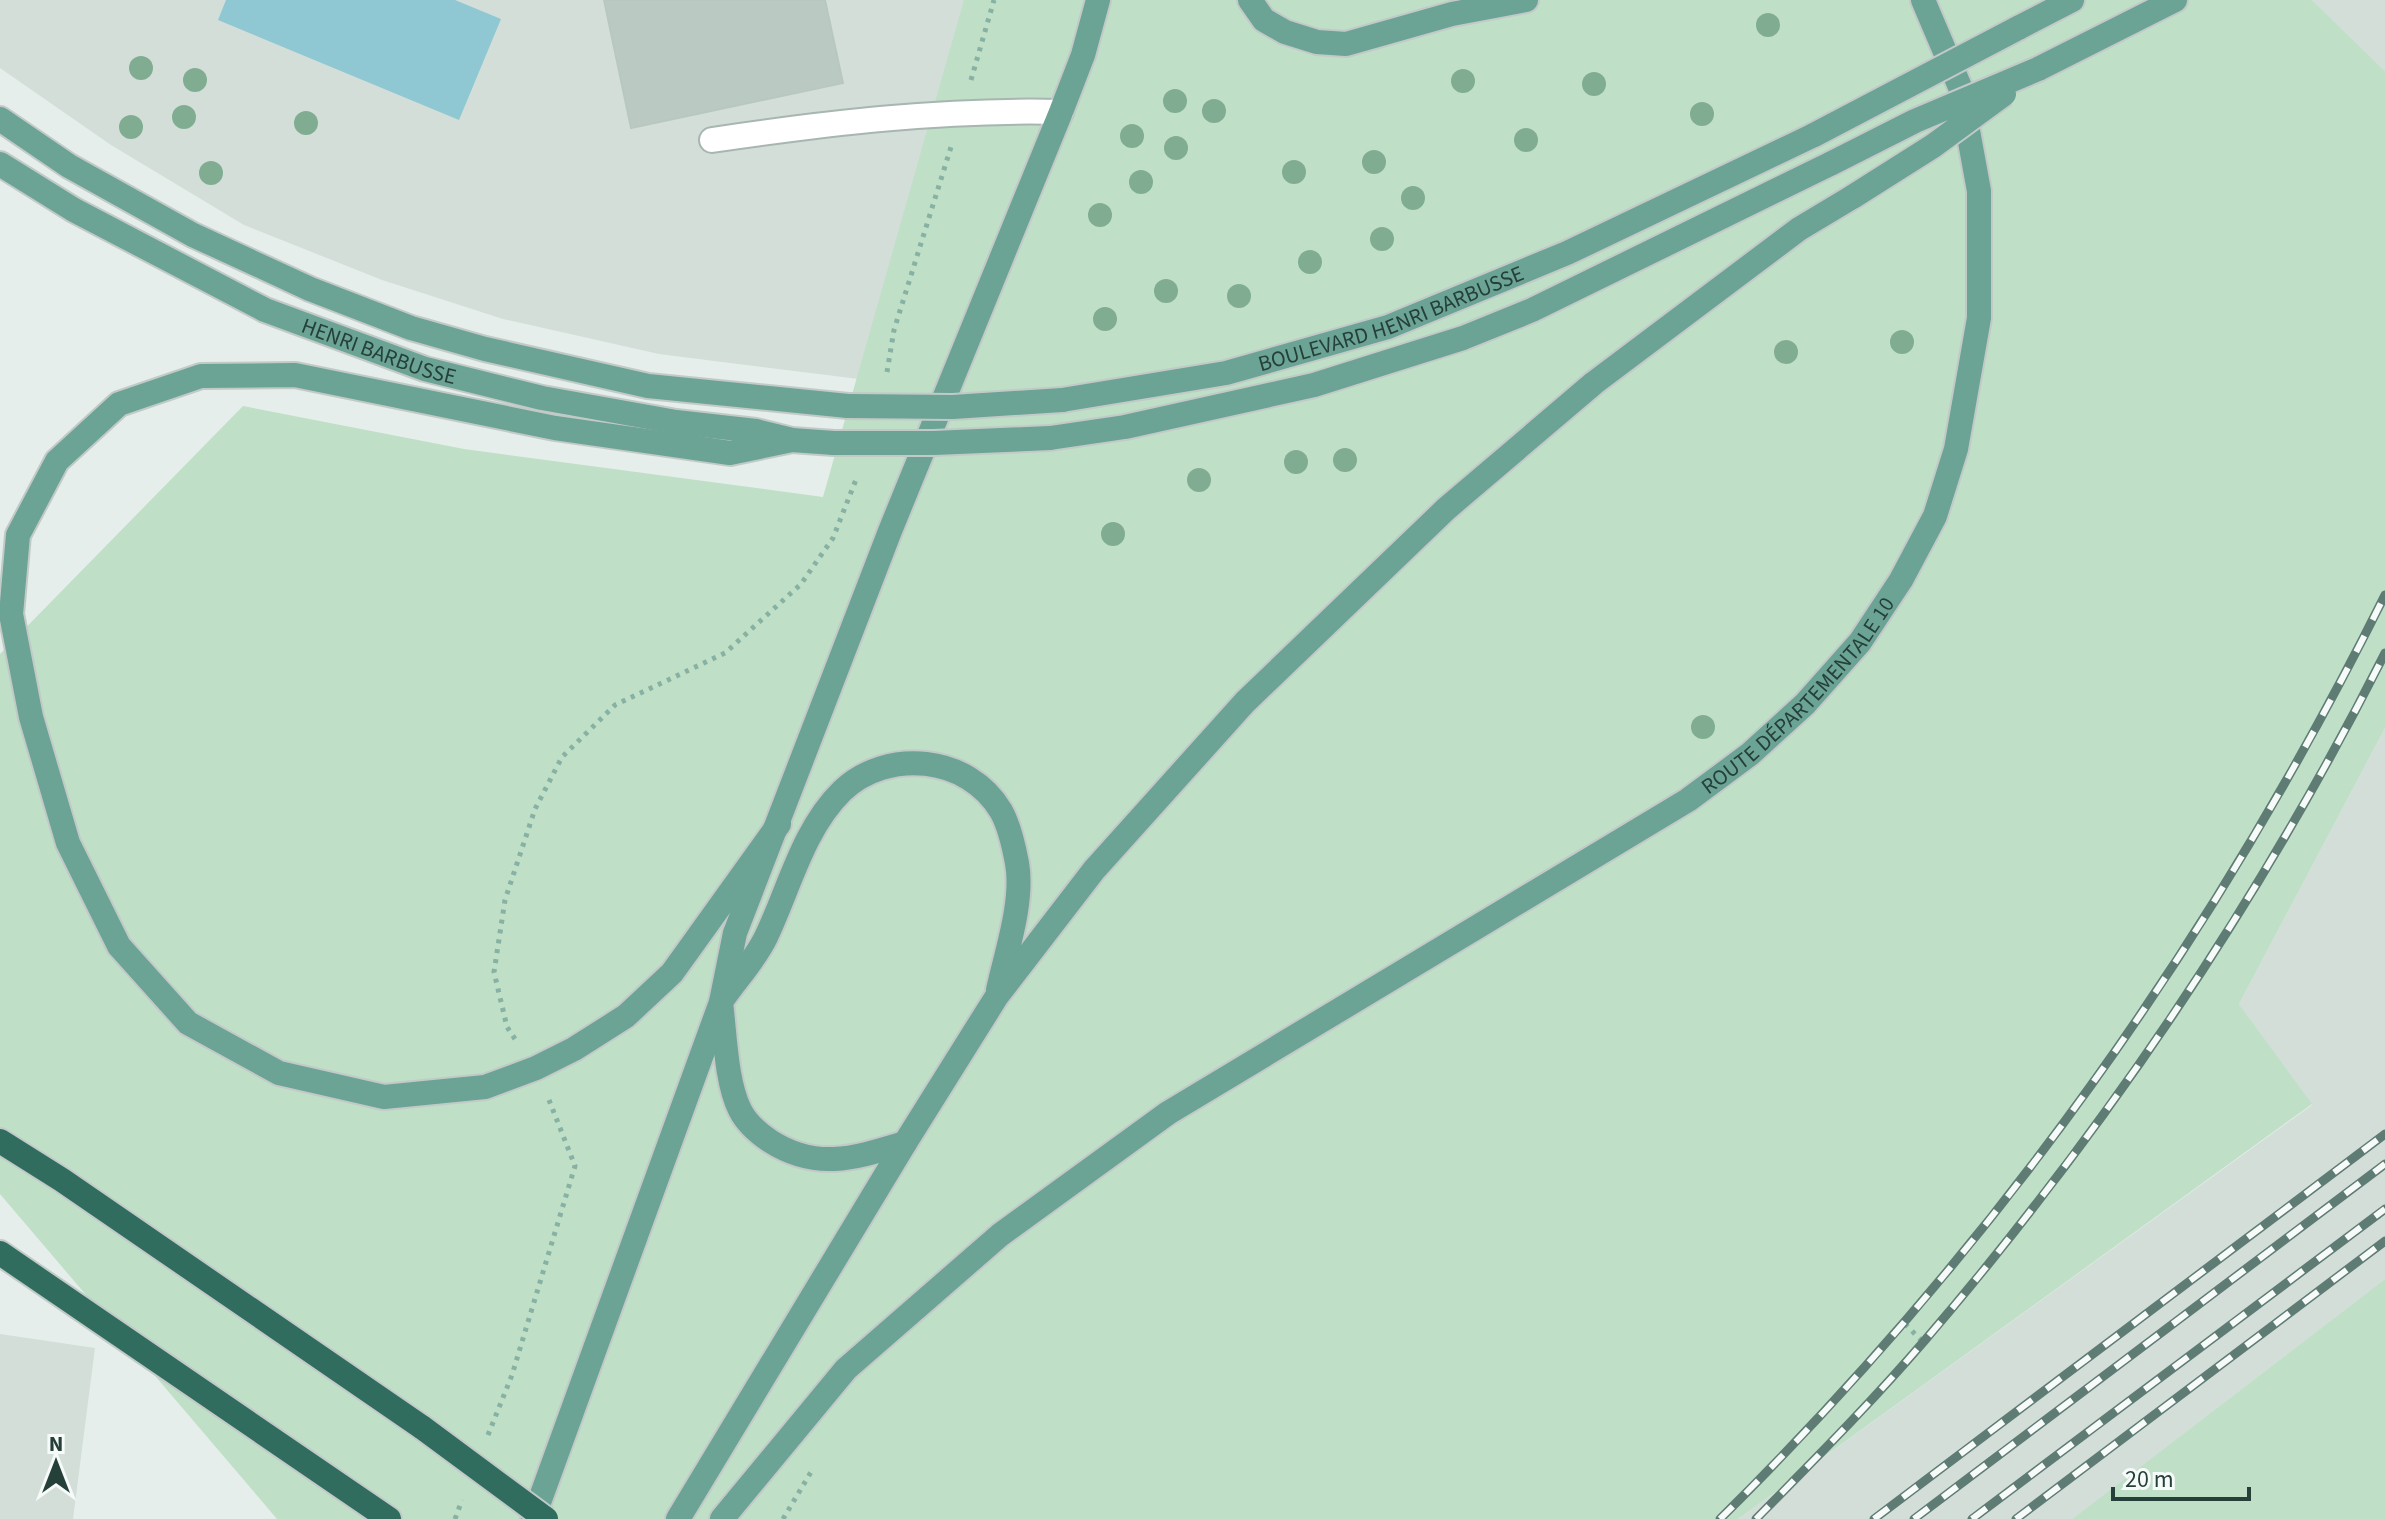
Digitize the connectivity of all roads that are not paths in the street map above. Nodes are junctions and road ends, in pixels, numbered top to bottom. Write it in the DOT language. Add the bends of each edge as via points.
graph roads {
  1 [pos="1098,0"];
  2 [pos="1250,0"];
  3 [pos="1526,0"];
  4 [pos="1923,0"];
  5 [pos="2072,0"];
  6 [pos="2175,0"];
  7 [pos="2038,69"];
  8 [pos="1061,112"];
  9 [pos="0,119"];
  10 [pos="712,140"];
  11 [pos="0,164"];
  12 [pos="648,386"];
  13 [pos="792,440"];
  14 [pos="779,824"];
  15 [pos="997,996"];
  16 [pos="721,1002"];
  17 [pos="0,1141"];
  18 [pos="905,1143"];
  19 [pos="0,1253"];
  20 [pos="389,1519"];
  21 [pos="533,1519"];
  22 [pos="546,1519"];
  23 [pos="678,1519"];
  24 [pos="722,1519"];
  1 -- 8 [label="main road"];
  2 -- 3 [label="main road" via="1264,20 1285,32 1346,44"];
  4 -- 24 [label="main road, ROUTE DÉPARTEMENTALE 10" via="1960,87 1979,191 1979,318 1956,449 1935,516 1860,642 1805,704 1688,800 1168,1113 1000,1235 846,1369"];
  5 -- 12 [label="main road, BOULEVARD HENRI BARBUSSE, bridge" via="1814,135 1567,253 1388,327 1226,373 1062,400 953,407 848,406"];
  6 -- 7 [label="main road, BOULEVARD HENRI BARBUSSE"];
  7 -- 13 [label="main road, BOULEVARD HENRI BARBUSSE, bridge" via="1915,121 1532,310 1413,356 1225,407 1050,438 934,443"];
  7 -- 15 [label="main road, bridge" via="1933,146 1799,229 1594,383 1446,509 1245,702 1094,870"];
  8 -- 10 [label="lane" via="961,113"];
  8 -- 14 [label="main road" via="896,517"];
  9 -- 12 [label="main road, HENRI BARBUSSE" via="69,166 193,235 310,289 411,328"];
  11 -- 13 [label="main road, HENRI BARBUSSE" via="124,237 265,310 425,369 542,398"];
  13 -- 14 [label="main road" via="730,453 555,428 295,375 201,376 119,404 57,461 18,535 11,614 31,717 68,843 119,946 188,1023 279,1073 384,1097 485,1087 536,1068 626,1016 672,973"];
  14 -- 16 [label="main road" via="735,933"];
  15 -- 16 [label="main road" via="1016,908 1018,867 1001,811 979,785 958,772 934,763 906,762 871,772 844,789 821,814 764,940"];
  15 -- 18 [label="main road"];
  16 -- 18 [label="main road" via="740,1110 756,1132 811,1159 853,1157"];
  16 -- 21 [label="main road"];
  17 -- 22 [label="highway, bridge" via="423,1428"];
  18 -- 23 [label="main road"];
  19 -- 20 [label="highway"];
}
